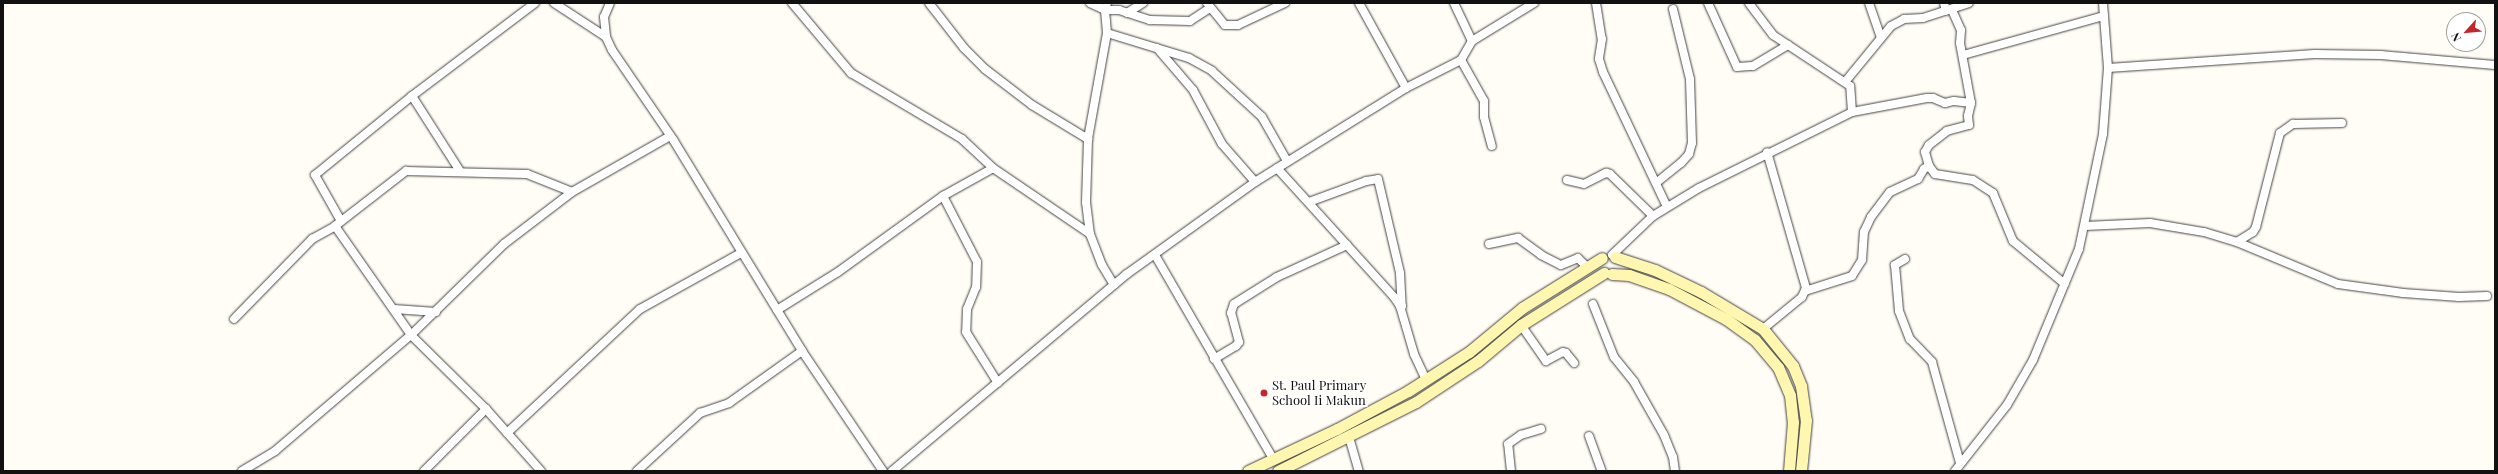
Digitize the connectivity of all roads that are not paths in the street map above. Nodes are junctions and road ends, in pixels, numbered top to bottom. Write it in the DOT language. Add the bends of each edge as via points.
graph roads {
  1 [pos="535,3"];
  2 [pos="554,3"];
  3 [pos="610,3"];
  4 [pos="792,3"];
  5 [pos="929,3"];
  6 [pos="1090,3"];
  7 [pos="1143,3"];
  8 [pos="1285,3"];
  9 [pos="1360,3"];
  10 [pos="1454,3"];
  11 [pos="1534,3"];
  12 [pos="1596,3"];
  13 [pos="1708,3"];
  14 [pos="1749,3"];
  15 [pos="1869,3"];
  16 [pos="1969,3"];
  17 [pos="2102,3"];
  18 [pos="1106,6"];
  19 [pos="1209,6"];
  20 [pos="1947,8"];
  21 [pos="1673,10"];
  22 [pos="1127,13"];
  23 [pos="2104,16"];
  24 [pos="1107,33"];
  25 [pos="606,37"];
  26 [pos="1881,37"];
  27 [pos="1472,41"];
  28 [pos="1788,45"];
  29 [pos="1156,47"];
  30 [pos="1963,55"];
  31 [pos="1461,60"];
  32 [pos="2495,65"];
  33 [pos="2108,68"];
  34 [pos="1845,82"];
  35 [pos="1406,88"];
  36 [pos="412,96"];
  37 [pos="1971,103"];
  38 [pos="1852,112"];
  39 [pos="2342,123"];
  40 [pos="670,136"];
  41 [pos="1088,139"];
  42 [pos="1492,146"];
  43 [pos="1768,152"];
  44 [pos="1287,161"];
  45 [pos="1929,166"];
  46 [pos="993,168"];
  47 [pos="1277,168"];
  48 [pos="460,172"];
  49 [pos="1567,180"];
  50 [pos="1254,182"];
  51 [pos="1656,183"];
  52 [pos="572,192"];
  53 [pos="943,196"];
  54 [pos="1309,202"];
  55 [pos="1667,207"];
  56 [pos="1653,216"];
  57 [pos="338,223"];
  58 [pos="2085,226"];
  59 [pos="1090,234"];
  60 [pos="2237,242"];
  61 [pos="1489,244"];
  62 [pos="1347,245"];
  63 [pos="741,253"];
  64 [pos="1155,255"];
  65 [pos="1610,257"];
  66 [pos="1905,258"];
  67 [pos="1586,266"];
  68 [pos="1608,274"];
  69 [pos="2065,284"];
  70 [pos="1114,285"];
  71 [pos="1805,291"];
  72 [pos="2487,296"];
  73 [pos="1593,304"];
  74 [pos="1400,306"];
  75 [pos="394,309"];
  76 [pos="777,310"];
  77 [pos="436,312"];
  78 [pos="234,319"];
  79 [pos="1521,325"];
  80 [pos="1763,329"];
  81 [pos="412,335"];
  82 [pos="802,351"];
  83 [pos="1214,358"];
  84 [pos="1574,363"];
  85 [pos="1426,380"];
  86 [pos="998,383"];
  87 [pos="486,409"];
  88 [pos="1541,428"];
  89 [pos="507,433"];
  90 [pos="1588,436"];
  91 [pos="1349,437"];
  92 [pos="1274,460"];
  93 [pos="1960,463"];
  94 [pos="242,471"];
  95 [pos="424,471"];
  96 [pos="541,471"];
  97 [pos="637,471"];
  98 [pos="883,471"];
  99 [pos="892,471"];
  100 [pos="1248,471"];
  101 [pos="1278,471"];
  102 [pos="1359,471"];
  103 [pos="1511,471"];
  104 [pos="1602,471"];
  105 [pos="1675,471"];
  106 [pos="1789,471"];
  107 [pos="1801,471"];
  108 [pos="1955,471"];
  1 -- 36 [label="street"];
  2 -- 25 [label="street"];
  3 -- 25 [label="street" via="604,17"];
  4 -- 46 [label="street" via="850,73 962,139"];
  5 -- 41 [label="street" via="964,48 985,69 1032,105"];
  6 -- 18 [label="street"];
  7 -- 22 [label="street"];
  8 -- 19 [label="street" via="1238,25 1225,25"];
  9 -- 35 [label="street"];
  10 -- 27 [label="street"];
  11 -- 27 [label="street"];
  12 -- 51 [label="street" via="1602,39 1599,59 1603,72"];
  13 -- 28 [label="street" via="1737,67 1753,66"];
  14 -- 28 [label="street" via="1773,35"];
  15 -- 26 [label="street"];
  16 -- 20 [label="street"];
  17 -- 23 [label="street"];
  18 -- 22 [label="street"];
  18 -- 24 [label="street"];
  19 -- 22 [label="street" via="1190,21 1150,20"];
  20 -- 26 [label="street" via="1923,18 1904,19 1891,26"];
  20 -- 30 [label="street" via="1961,30"];
  21 -- 51 [label="street" via="1690,78 1692,143 1689,154 1681,163"];
  23 -- 30 [label="street"];
  23 -- 33 [label="street"];
  24 -- 29 [label="street"];
  24 -- 41 [label="street"];
  25 -- 40 [label="street" via="625,71"];
  26 -- 34 [label="street"];
  27 -- 31 [label="street"];
  28 -- 34 [label="street"];
  29 -- 44 [label="street" via="1189,58 1212,71 1262,117"];
  29 -- 50 [label="street" via="1193,90 1222,144"];
  30 -- 37 [label="street"];
  31 -- 35 [label="street"];
  31 -- 42 [label="street" via="1484,101 1484,117"];
  32 -- 33 [label="street" via="2381,55 2315,54"];
  33 -- 58 [label="street" via="2103,134"];
  34 -- 38 [label="street" via="1852,92"];
  35 -- 44 [label="street"];
  36 -- 48 [label="street"];
  36 -- 57 [label="street" via="315,175"];
  37 -- 38 [label="street" via="1945,103 1926,98"];
  37 -- 45 [label="street" via="1969,125 1947,131 1928,145 1926,152"];
  38 -- 43 [label="street"];
  39 -- 60 [label="street" via="2293,124 2280,133 2256,227 2253,232"];
  40 -- 52 [label="street"];
  40 -- 63 [label="street"];
  41 -- 59 [label="street" via="1086,202"];
  43 -- 55 [label="street"];
  43 -- 71 [label="street"];
  44 -- 47 [label="street"];
  45 -- 69 [label="street" via="1935,174 1973,180 1993,193 2013,241"];
  45 -- 71 [label="street" via="1918,179 1890,192 1871,217 1864,232 1862,260 1852,276"];
  46 -- 53 [label="street"];
  46 -- 59 [label="street"];
  47 -- 50 [label="street"];
  47 -- 54 [label="street"];
  48 -- 52 [label="street" via="527,174"];
  48 -- 57 [label="street" via="406,171"];
  49 -- 56 [label="street" via="1584,184 1606,173 1610,174 1630,197"];
  50 -- 64 [label="street"];
  51 -- 55 [label="street"];
  52 -- 77 [label="street" via="504,244"];
  53 -- 76 [label="street" via="838,272"];
  53 -- 86 [label="street" via="977,262 976,287 967,309 966,332"];
  54 -- 62 [label="street"];
  54 -- 74 [label="street" via="1378,179 1400,274"];
  55 -- 56 [label="street"];
  56 -- 65 [label="street"];
  57 -- 75 [label="street"];
  57 -- 78 [label="street" via="312,239"];
  58 -- 60 [label="street" via="2150,223 2204,232"];
  58 -- 69 [label="street"];
  59 -- 70 [label="street" via="1102,265"];
  60 -- 72 [label="street" via="2338,284 2411,293"];
  61 -- 67 [label="street" via="1518,238 1541,255 1561,265 1578,258"];
  62 -- 74 [label="street"];
  62 -- 83 [label="street" via="1277,277 1234,304 1231,313 1239,342"];
  63 -- 76 [label="street"];
  63 -- 89 [label="street" via="640,309"];
  64 -- 70 [label="street"];
  64 -- 83 [label="street"];
  65 -- 67 [label="street"];
  65 -- 68 [label="street" via="1599,266"];
  65 -- 68 [label="street" via="1619,267"];
  65 -- 80 [label="street" via="1655,270 1700,292"];
  66 -- 93 [label="street" via="1895,265 1899,311 1910,339 1932,362"];
  67 -- 85 [label="street" via="1522,308 1469,352"];
  68 -- 79 [label="street"];
  68 -- 106 [label="street" via="1629,275 1669,289 1726,319 1756,340 1778,367 1790,395 1793,422"];
  69 -- 93 [label="street" via="2033,360 2007,405"];
  70 -- 86 [label="street"];
  71 -- 80 [label="street"];
  73 -- 105 [label="street" via="1614,357 1637,388 1664,435 1673,457"];
  74 -- 85 [label="street" via="1414,354"];
  75 -- 77 [label="street"];
  75 -- 81 [label="street"];
  76 -- 82 [label="street"];
  77 -- 81 [label="street"];
  79 -- 84 [label="street" via="1543,359 1550,361 1566,353"];
  79 -- 91 [label="street" via="1460,374 1416,402"];
  80 -- 107 [label="street" via="1793,366 1801,386 1806,420"];
  81 -- 87 [label="street"];
  81 -- 94 [label="street" via="275,451"];
  82 -- 97 [label="street" via="729,403 700,413"];
  82 -- 98 [label="street"];
  83 -- 92 [label="street"];
  85 -- 92 [label="street"];
  86 -- 99 [label="street"];
  87 -- 89 [label="street"];
  87 -- 95 [label="street"];
  88 -- 103 [label="street" via="1521,435 1508,444"];
  89 -- 96 [label="street"];
  90 -- 104 [label="street"];
  91 -- 101 [label="street"];
  91 -- 102 [label="street"];
  92 -- 100 [label="street"];
  93 -- 108 [label="street"];
}
